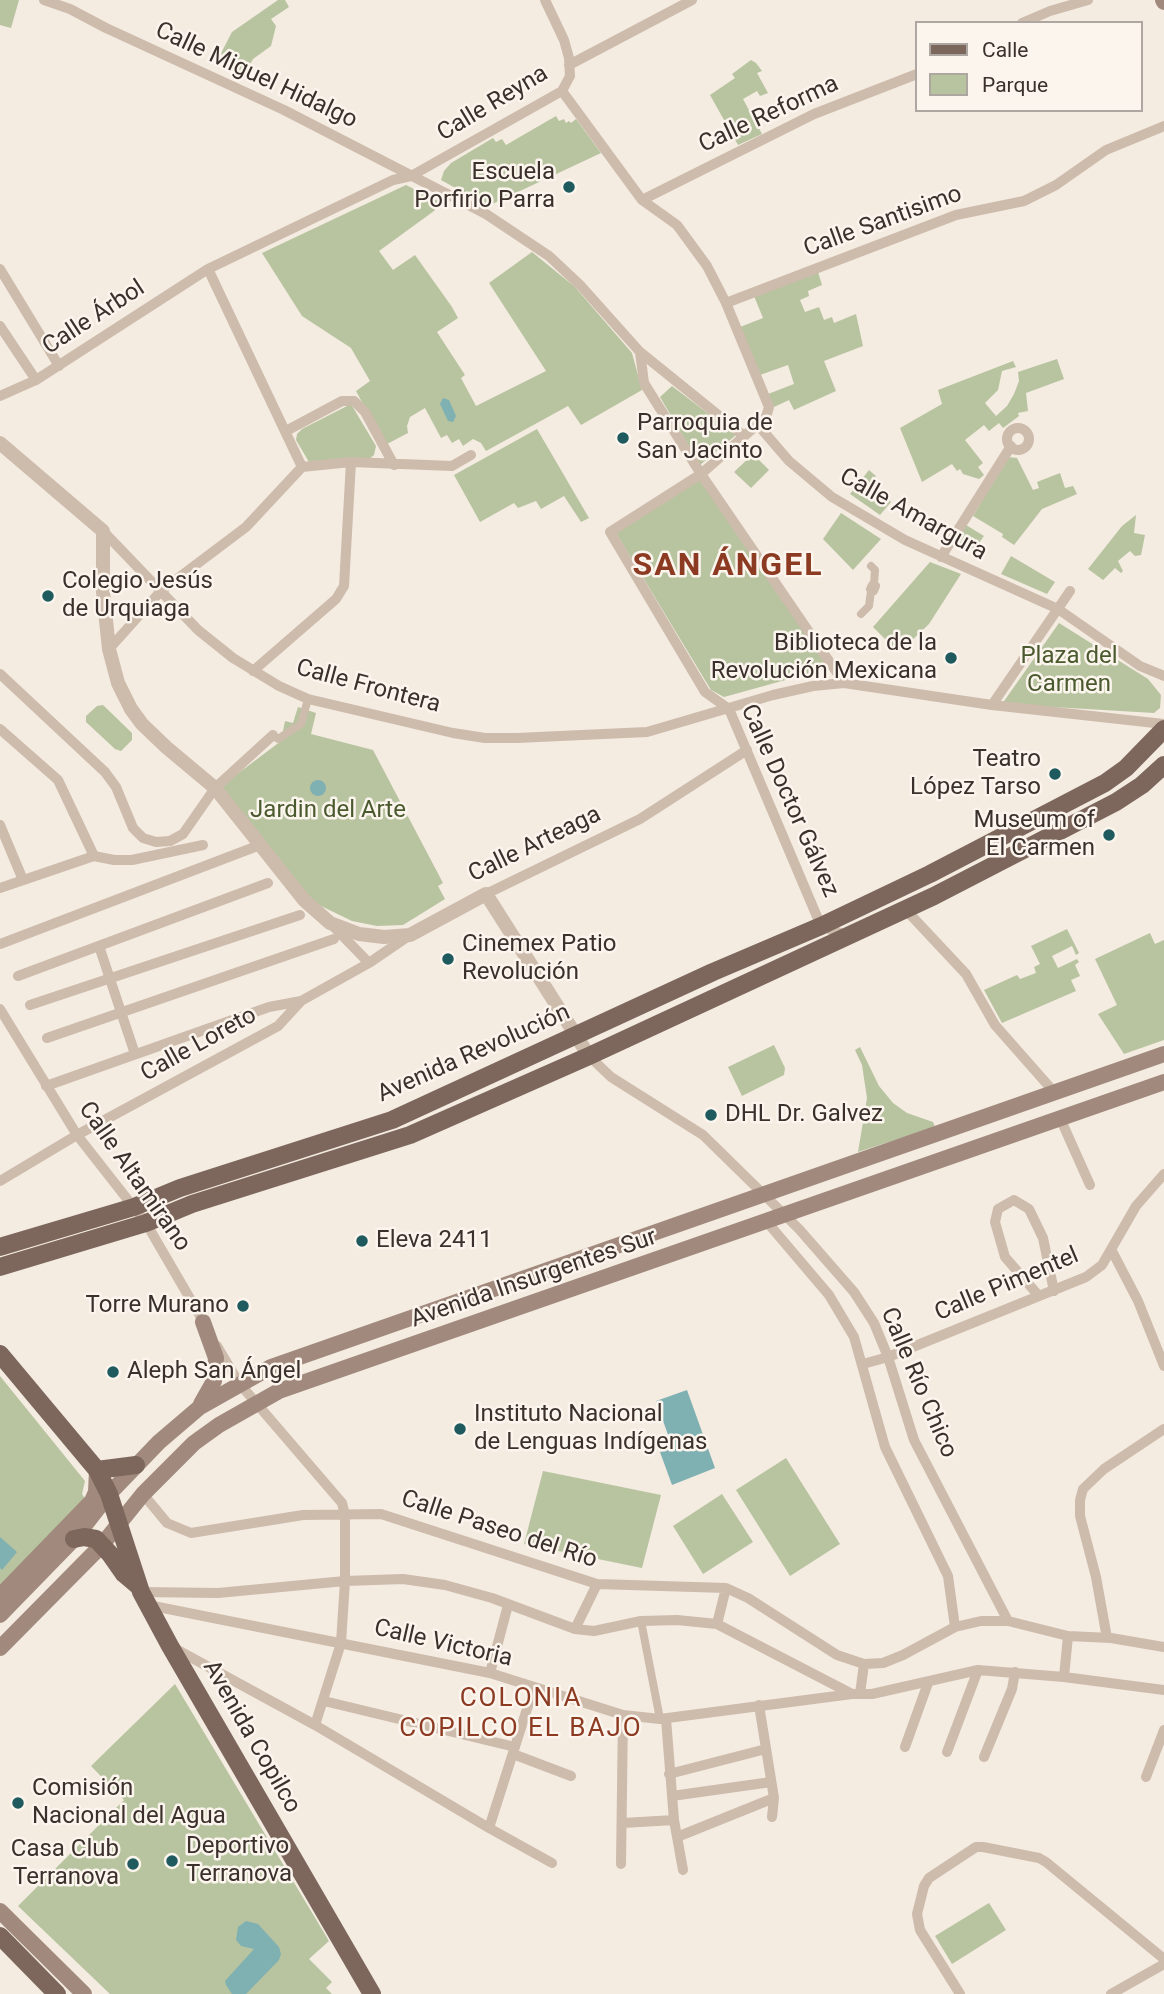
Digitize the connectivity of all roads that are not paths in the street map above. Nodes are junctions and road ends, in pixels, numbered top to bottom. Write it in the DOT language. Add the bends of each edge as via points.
graph roads {
  1 [pos="44,0"];
  2 [pos="545,0"];
  3 [pos="692,0"];
  4 [pos="1088,0"];
  5 [pos="677,3"];
  6 [pos="1027,21"];
  7 [pos="569,65"];
  8 [pos="916,74"];
  9 [pos="562,91"];
  10 [pos="1163,129"];
  11 [pos="411,176"];
  12 [pos="642,200"];
  13 [pos="0,269"];
  14 [pos="208,269"];
  15 [pos="726,303"];
  16 [pos="0,326"];
  17 [pos="640,352"];
  18 [pos="60,366"];
  19 [pos="36,380"];
  20 [pos="0,396"];
  21 [pos="758,425"];
  22 [pos="286,431"];
  23 [pos="744,436"];
  24 [pos="0,443"];
  25 [pos="1008,451"];
  26 [pos="471,455"];
  27 [pos="351,462"];
  28 [pos="394,465"];
  29 [pos="302,467"];
  30 [pos="701,474"];
  31 [pos="103,531"];
  32 [pos="941,557"];
  33 [pos="871,566"];
  34 [pos="161,591"];
  35 [pos="1070,591"];
  36 [pos="1058,609"];
  37 [pos="861,614"];
  38 [pos="109,649"];
  39 [pos="253,671"];
  40 [pos="0,674"];
  41 [pos="1164,676"];
  42 [pos="844,683"];
  43 [pos="309,699"];
  44 [pos="992,705"];
  45 [pos="729,709"];
  46 [pos="1164,724"];
  47 [pos="0,729"];
  48 [pos="1164,729"];
  49 [pos="273,735"];
  50 [pos="747,750"];
  51 [pos="1164,765"];
  52 [pos="215,788"];
  53 [pos="0,825"];
  54 [pos="204,845"];
  55 [pos="260,845"];
  56 [pos="94,856"];
  57 [pos="23,880"];
  58 [pos="268,883"];
  59 [pos="0,888"];
  60 [pos="486,894"];
  61 [pos="906,910"];
  62 [pos="300,915"];
  63 [pos="330,923"];
  64 [pos="821,926"];
  65 [pos="410,935"];
  66 [pos="848,936"];
  67 [pos="334,939"];
  68 [pos="0,944"];
  69 [pos="99,946"];
  70 [pos="369,963"];
  71 [pos="18,976"];
  72 [pos="111,978"];
  73 [pos="301,1001"];
  74 [pos="30,1005"];
  75 [pos="0,1009"];
  76 [pos="123,1012"];
  77 [pos="576,1035"];
  78 [pos="47,1038"];
  79 [pos="135,1054"];
  80 [pos="1164,1054"];
  81 [pos="589,1056"];
  82 [pos="1164,1082"];
  83 [pos="46,1086"];
  84 [pos="1054,1091"];
  85 [pos="1060,1118"];
  86 [pos="77,1135"];
  87 [pos="1164,1174"];
  88 [pos="0,1181"];
  89 [pos="1090,1185"];
  90 [pos="764,1194"];
  91 [pos="134,1207"];
  92 [pos="785,1215"];
  93 [pos="767,1222"];
  94 [pos="146,1223"];
  95 [pos="0,1247"];
  96 [pos="1112,1251"];
  97 [pos="0,1267"];
  98 [pos="1054,1291"];
  99 [pos="1039,1296"];
  100 [pos="203,1322"];
  101 [pos="0,1354"];
  102 [pos="885,1358"];
  103 [pos="865,1363"];
  104 [pos="1164,1366"];
  105 [pos="239,1383"];
  106 [pos="256,1404"];
  107 [pos="200,1406"];
  108 [pos="1164,1429"];
  109 [pos="136,1465"];
  110 [pos="97,1470"];
  111 [pos="109,1494"];
  112 [pos="143,1494"];
  113 [pos="345,1515"];
  114 [pos="119,1522"];
  115 [pos="75,1539"];
  116 [pos="103,1544"];
  117 [pos="345,1581"];
  118 [pos="597,1584"];
  119 [pos="726,1588"];
  120 [pos="143,1595"];
  121 [pos="0,1596"];
  122 [pos="508,1605"];
  123 [pos="0,1615"];
  124 [pos="640,1621"];
  125 [pos="1008,1621"];
  126 [pos="718,1624"];
  127 [pos="955,1627"];
  128 [pos="575,1629"];
  129 [pos="1068,1636"];
  130 [pos="1107,1638"];
  131 [pos="341,1643"];
  132 [pos="170,1646"];
  133 [pos="1164,1647"];
  134 [pos="0,1648"];
  135 [pos="864,1664"];
  136 [pos="978,1670"];
  137 [pos="1015,1672"];
  138 [pos="490,1673"];
  139 [pos="1064,1677"];
  140 [pos="928,1683"];
  141 [pos="534,1687"];
  142 [pos="1164,1689"];
  143 [pos="856,1694"];
  144 [pos="324,1701"];
  145 [pos="759,1705"];
  146 [pos="623,1715"];
  147 [pos="663,1719"];
  148 [pos="315,1725"];
  149 [pos="1164,1730"];
  150 [pos="905,1746"];
  151 [pos="766,1749"];
  152 [pos="514,1751"];
  153 [pos="947,1752"];
  154 [pos="984,1758"];
  155 [pos="669,1774"];
  156 [pos="571,1776"];
  157 [pos="1146,1777"];
  158 [pos="771,1782"];
  159 [pos="672,1796"];
  160 [pos="774,1798"];
  161 [pos="772,1817"];
  162 [pos="674,1820"];
  163 [pos="623,1822"];
  164 [pos="489,1828"];
  165 [pos="677,1837"];
  166 [pos="552,1863"];
  167 [pos="621,1864"];
  168 [pos="683,1870"];
  169 [pos="0,1911"];
  170 [pos="0,1936"];
  171 [pos="1164,1962"];
  172 [pos="57,1994"];
  173 [pos="84,1994"];
  174 [pos="372,1994"];
  175 [pos="960,1994"];
  176 [pos="1111,1994"];
  1 -- 11 [label="street, Calle Miguel Hidalgo" via="284,110"];
  2 -- 7 [label="street" via="564,40"];
  3 -- 5 [label="street, Calle Reyna"];
  4 -- 6 [label="street"];
  5 -- 7 [label="street, Calle Reyna"];
  7 -- 9 [label="street, Calle Reyna"];
  8 -- 12 [label="street, Calle Reforma" via="814,114"];
  9 -- 11 [label="street, Calle Reyna"];
  9 -- 12 [label="street"];
  10 -- 15 [label="street, Calle Santisimo" via="1105,150 1056,186 1024,201 956,215"];
  11 -- 14 [label="street, Calle Árbol" via="393,180"];
  11 -- 17 [label="street, Calle Miguel Hidalgo" via="486,214 549,256"];
  12 -- 15 [label="street" via="682,231"];
  13 -- 18 [label="street"];
  14 -- 18 [label="street, Calle Árbol"];
  14 -- 22 [label="street"];
  15 -- 21 [label="street" via="768,403 769,414"];
  16 -- 19 [label="street"];
  17 -- 23 [label="street, Calle Miguel Hidalgo"];
  17 -- 30 [label="street" via="644,383"];
  18 -- 19 [label="street, Calle Árbol"];
  19 -- 20 [label="street, Calle Árbol"];
  21 -- 23 [label="street"];
  21 -- 32 [label="street, Calle Amargura" via="789,461 832,497"];
  22 -- 28 [label="street" via="342,401 354,401"];
  22 -- 29 [label="street"];
  23 -- 30 [label="street"];
  24 -- 31 [label="street, Calle Frontera"];
  25 -- 32 [label="street"];
  26 -- 28 [label="street" via="452,466"];
  27 -- 28 [label="street"];
  27 -- 29 [label="street"];
  27 -- 39 [label="street" via="342,590"];
  29 -- 34 [label="street" via="246,527"];
  30 -- 42 [label="street"];
  30 -- 45 [label="street, Calle Doctor Gálvez" via="610,532 705,692"];
  31 -- 34 [label="street, Calle Frontera"];
  31 -- 38 [label="street, Calle Arteaga"];
  32 -- 36 [label="street, Calle Amargura"];
  33 -- 37 [label="street" via="876,586"];
  34 -- 38 [label="street"];
  34 -- 39 [label="street, Calle Frontera" via="198,629"];
  35 -- 36 [label="street"];
  36 -- 41 [label="street, Calle Amargura" via="1140,666"];
  36 -- 44 [label="street"];
  38 -- 52 [label="street, Calle Arteaga" via="123,696 142,723"];
  39 -- 43 [label="street, Calle Frontera"];
  40 -- 52 [label="street" via="110,778 130,822 144,838 163,842 183,834"];
  42 -- 44 [label="street, Calle Frontera"];
  42 -- 45 [label="street, Calle Frontera" via="813,686"];
  43 -- 45 [label="street, Calle Frontera" via="485,737 647,732"];
  43 -- 49 [label="street" via="301,724 278,739"];
  44 -- 46 [label="street, Calle Frontera"];
  45 -- 50 [label="street, Calle Doctor Gálvez"];
  47 -- 56 [label="street" via="58,780"];
  48 -- 64 [label="main road, Avenida Revolución" via="1105,783"];
  49 -- 52 [label="street"];
  50 -- 60 [label="street, Calle Arteaga" via="640,819"];
  50 -- 64 [label="street, Calle Doctor Gálvez"];
  51 -- 61 [label="main road, Avenida Revolución" via="1116,802"];
  52 -- 55 [label="street, Calle Arteaga"];
  53 -- 57 [label="street"];
  54 -- 56 [label="street" via="132,860"];
  55 -- 63 [label="street, Calle Arteaga" via="303,900"];
  55 -- 68 [label="street"];
  56 -- 57 [label="street"];
  57 -- 59 [label="street"];
  58 -- 69 [label="street"];
  60 -- 65 [label="street, Calle Arteaga"];
  60 -- 77 [label="street"];
  61 -- 66 [label="main road, Avenida Revolución"];
  61 -- 84 [label="street" via="970,979 995,1025"];
  62 -- 72 [label="street"];
  63 -- 65 [label="street, Calle Arteaga" via="372,936"];
  63 -- 70 [label="street, Calle Arteaga"];
  64 -- 66 [label="street, Calle Doctor Gálvez"];
  64 -- 77 [label="main road, Avenida Revolución"];
  65 -- 70 [label="street, Calle Loreto"];
  66 -- 81 [label="main road, Avenida Revolución"];
  67 -- 76 [label="street"];
  69 -- 71 [label="street"];
  69 -- 72 [label="street"];
  70 -- 73 [label="street, Calle Loreto"];
  72 -- 74 [label="street"];
  72 -- 76 [label="street"];
  73 -- 79 [label="street" via="269,1007"];
  73 -- 86 [label="street, Calle Loreto" via="278,1026"];
  75 -- 83 [label="street, Calle Altamirano"];
  76 -- 78 [label="street"];
  76 -- 79 [label="street"];
  77 -- 81 [label="street"];
  77 -- 91 [label="main road, Avenida Revolución" via="392,1120"];
  79 -- 83 [label="street"];
  80 -- 84 [label="main road, Avenida Insurgentes Sur"];
  81 -- 90 [label="street, Calle Río Chico" via="611,1077 703,1135"];
  81 -- 94 [label="main road, Avenida Revolución" via="410,1135"];
  82 -- 85 [label="main road, Avenida Insurgentes Sur"];
  83 -- 86 [label="street, Calle Altamirano"];
  84 -- 90 [label="main road, Avenida Insurgentes Sur"];
  85 -- 89 [label="street"];
  85 -- 92 [label="main road, Avenida Insurgentes Sur"];
  86 -- 88 [label="street, Calle Loreto"];
  86 -- 91 [label="street, Calle Altamirano"];
  87 -- 96 [label="street, Calle Pimentel" via="1136,1206"];
  90 -- 92 [label="street, Calle Río Chico"];
  90 -- 105 [label="main road, Avenida Insurgentes Sur" via="321,1349"];
  91 -- 94 [label="street, Calle Altamirano"];
  91 -- 95 [label="main road, Avenida Revolución"];
  92 -- 93 [label="main road, Avenida Insurgentes Sur"];
  92 -- 102 [label="street, Calle Río Chico" via="854,1292 874,1323"];
  93 -- 103 [label="street, Calle Río Chico" via="839,1311"];
  93 -- 106 [label="main road, Avenida Insurgentes Sur" via="279,1391"];
  94 -- 97 [label="main road, Avenida Revolución"];
  94 -- 100 [label="street, Calle Altamirano"];
  96 -- 98 [label="street, Calle Pimentel" via="1086,1277"];
  96 -- 104 [label="street"];
  98 -- 99 [label="street, Calle Pimentel"];
  98 -- 99 [label="street" via="1043,1238 1029,1209 1014,1200 998,1209 995,1222 1005,1256"];
  99 -- 102 [label="street, Calle Pimentel"];
  100 -- 105 [label="street, Calle Altamirano"];
  100 -- 107 [label="main road" via="216,1359 214,1381"];
  101 -- 110 [label="main road, Avenida Copilco"];
  102 -- 103 [label="street, Calle Pimentel"];
  102 -- 125 [label="street, Calle Río Chico" via="914,1440"];
  103 -- 127 [label="street, Calle Río Chico" via="885,1447 948,1576"];
  105 -- 106 [label="street, Calle Altamirano"];
  105 -- 107 [label="main road, Avenida Insurgentes Sur"];
  106 -- 112 [label="main road, Avenida Insurgentes Sur" via="207,1433"];
  106 -- 113 [label="street" via="337,1495"];
  107 -- 109 [label="main road, Avenida Insurgentes Sur"];
  108 -- 130 [label="street" via="1104,1469 1083,1489 1080,1500"];
  109 -- 110 [label="main road"];
  109 -- 111 [label="main road, Avenida Insurgentes Sur"];
  110 -- 111 [label="main road, Avenida Copilco"];
  110 -- 121 [label="main road" via="92,1501"];
  111 -- 114 [label="main road, Avenida Copilco"];
  111 -- 115 [label="main road, Avenida Insurgentes Sur"];
  112 -- 113 [label="street, Calle Paseo del Río" via="167,1523 191,1533 303,1515"];
  112 -- 114 [label="main road, Avenida Insurgentes Sur"];
  113 -- 117 [label="street"];
  113 -- 118 [label="street, Calle Paseo del Río" via="381,1514"];
  114 -- 116 [label="main road, Avenida Insurgentes Sur"];
  114 -- 120 [label="main road, Avenida Copilco"];
  115 -- 116 [label="main road" via="90,1537"];
  115 -- 123 [label="main road, Avenida Insurgentes Sur"];
  116 -- 120 [label="main road"];
  116 -- 134 [label="main road, Avenida Insurgentes Sur"];
  117 -- 120 [label="street"];
  117 -- 122 [label="street" via="403,1579 444,1584"];
  117 -- 131 [label="street"];
  118 -- 119 [label="street, Calle Paseo del Río"];
  118 -- 128 [label="street"];
  119 -- 126 [label="street"];
  119 -- 135 [label="street, Calle Paseo del Río" via="837,1656"];
  120 -- 131 [label="street, Calle Victoria"];
  120 -- 132 [label="main road, Avenida Copilco"];
  122 -- 128 [label="street"];
  122 -- 138 [label="street"];
  124 -- 126 [label="street"];
  124 -- 128 [label="street" via="594,1631"];
  124 -- 147 [label="street"];
  125 -- 127 [label="street"];
  125 -- 129 [label="street"];
  126 -- 143 [label="street"];
  127 -- 135 [label="street" via="903,1655"];
  129 -- 130 [label="street"];
  129 -- 139 [label="street"];
  130 -- 133 [label="street"];
  131 -- 138 [label="street, Calle Victoria"];
  131 -- 144 [label="street"];
  132 -- 148 [label="street"];
  132 -- 174 [label="main road, Avenida Copilco"];
  135 -- 143 [label="street"];
  136 -- 137 [label="street"];
  136 -- 140 [label="street"];
  136 -- 153 [label="street"];
  137 -- 139 [label="street"];
  137 -- 154 [label="street"];
  138 -- 141 [label="street, Calle Victoria"];
  139 -- 142 [label="street"];
  140 -- 143 [label="street"];
  140 -- 150 [label="street"];
  141 -- 146 [label="street, Calle Victoria"];
  141 -- 152 [label="street"];
  143 -- 145 [label="street, Calle Victoria"];
  144 -- 148 [label="street"];
  144 -- 152 [label="street"];
  145 -- 147 [label="street, Calle Victoria"];
  145 -- 151 [label="street"];
  146 -- 147 [label="street, Calle Victoria"];
  146 -- 163 [label="street"];
  147 -- 155 [label="street"];
  148 -- 164 [label="street"];
  149 -- 157 [label="street"];
  151 -- 155 [label="street"];
  151 -- 158 [label="street"];
  152 -- 156 [label="street"];
  152 -- 164 [label="street"];
  155 -- 159 [label="street"];
  158 -- 159 [label="street"];
  158 -- 160 [label="street"];
  159 -- 162 [label="street"];
  160 -- 161 [label="street"];
  160 -- 165 [label="street"];
  162 -- 163 [label="street"];
  162 -- 165 [label="street"];
  163 -- 167 [label="street"];
  164 -- 166 [label="street"];
  165 -- 168 [label="street"];
  169 -- 173 [label="main road"];
  170 -- 172 [label="main road"];
  171 -- 175 [label="street" via="1046,1862 976,1847 929,1878 917,1913 920,1930"];
  171 -- 176 [label="street"];
}
